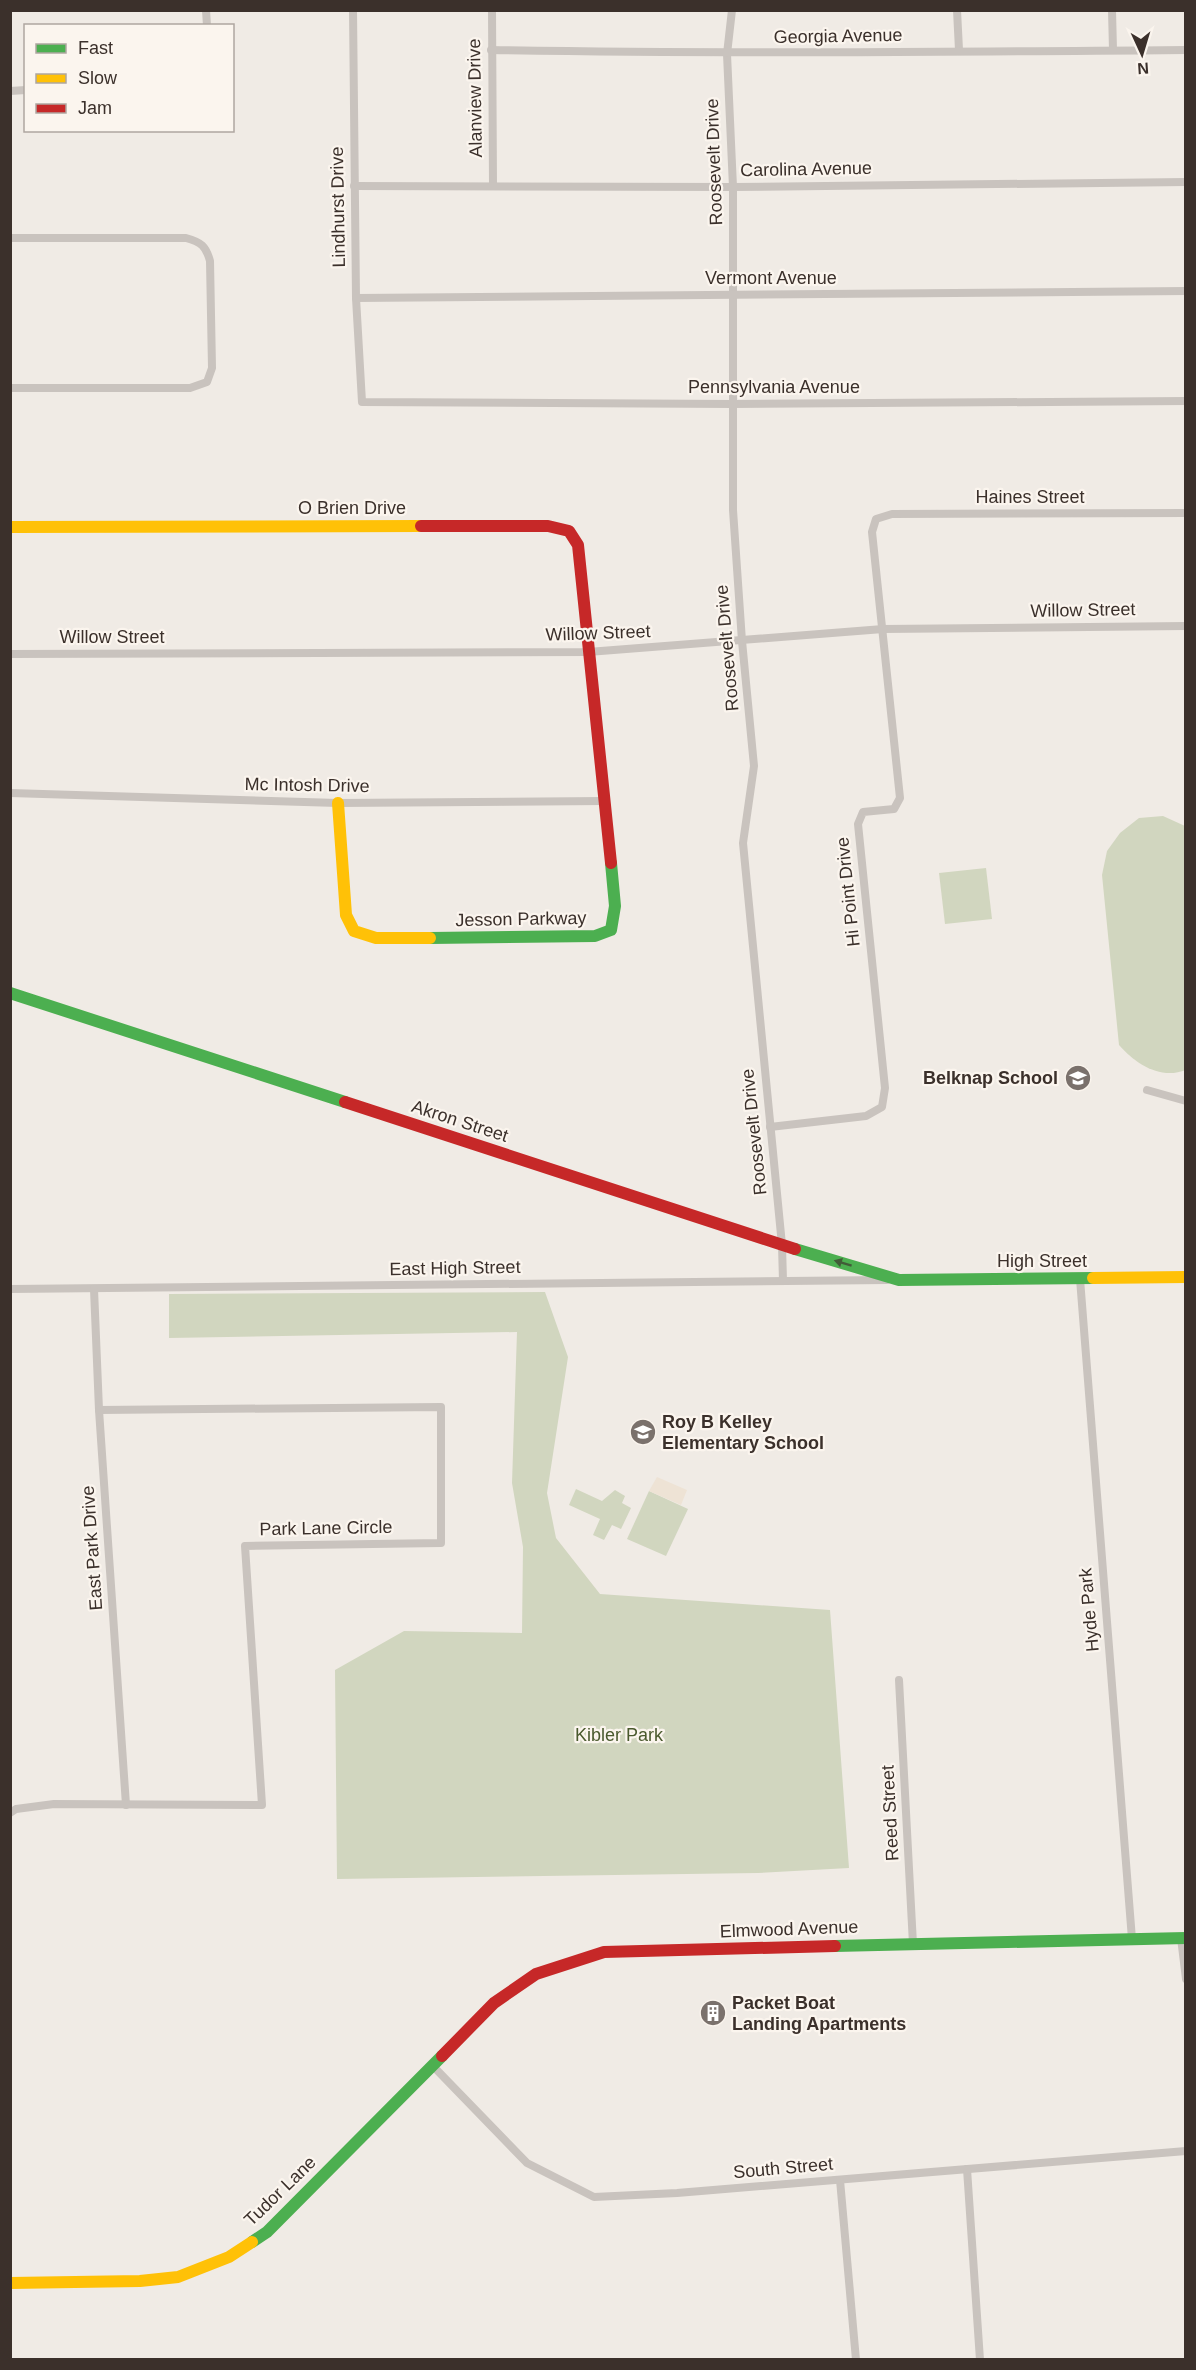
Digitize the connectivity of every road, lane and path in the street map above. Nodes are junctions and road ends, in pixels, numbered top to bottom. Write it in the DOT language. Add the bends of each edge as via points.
graph roads {
  1 [pos="353,10"];
  2 [pos="492,10"];
  3 [pos="732,10"];
  4 [pos="957,10"];
  5 [pos="1112,10"];
  6 [pos="491,50"];
  7 [pos="958,50"];
  8 [pos="1113,50"];
  9 [pos="1185,50"];
  10 [pos="727,54"];
  11 [pos="1185,182"];
  12 [pos="354,186"];
  13 [pos="493,186"];
  14 [pos="733,187"];
  15 [pos="10,238"];
  16 [pos="1185,291"];
  17 [pos="732,294"];
  18 [pos="356,298"];
  19 [pos="10,388"];
  20 [pos="1185,401"];
  21 [pos="362,402"];
  22 [pos="733,404"];
  23 [pos="1185,513"];
  24 [pos="876,519"];
  25 [pos="10,527"];
  26 [pos="1185,626"];
  27 [pos="883,629"];
  28 [pos="742,641"];
  29 [pos="588,652"];
  30 [pos="10,654"];
  31 [pos="10,794"];
  32 [pos="604,801"];
  33 [pos="338,803"];
  34 [pos="10,993"];
  35 [pos="1147,1090"];
  36 [pos="1185,1101"];
  37 [pos="770,1127"];
  38 [pos="782,1245"];
  39 [pos="1185,1277"];
  40 [pos="1080,1279"];
  41 [pos="899,1280"];
  42 [pos="783,1281"];
  43 [pos="94,1288"];
  44 [pos="10,1289"];
  45 [pos="99,1410"];
  46 [pos="899,1680"];
  47 [pos="126,1804"];
  48 [pos="10,1813"];
  49 [pos="1183,1938"];
  50 [pos="1132,1939"];
  51 [pos="913,1944"];
  52 [pos="1185,1979"];
  53 [pos="432,2065"];
  54 [pos="1185,2151"];
  55 [pos="967,2169"];
  56 [pos="840,2180"];
  57 [pos="10,2283"];
  58 [pos="856,2360"];
  59 [pos="980,2360"];
  1 -- 12 [label="street, Lindhurst Drive"];
  2 -- 6 [label="street, Alanview Drive"];
  3 -- 10 [label="street, Roosevelt Drive"];
  4 -- 7 [label="street"];
  5 -- 8 [label="street"];
  6 -- 10 [label="street, Georgia Avenue"];
  6 -- 13 [label="street, Alanview Drive"];
  7 -- 8 [label="street, Georgia Avenue"];
  7 -- 10 [label="street, Georgia Avenue"];
  8 -- 9 [label="street, Georgia Avenue"];
  10 -- 14 [label="street, Roosevelt Drive"];
  11 -- 14 [label="street, Carolina Avenue"];
  12 -- 13 [label="street, Carolina Avenue"];
  12 -- 18 [label="street, Lindhurst Drive"];
  13 -- 14 [label="street, Carolina Avenue"];
  14 -- 17 [label="street, Roosevelt Drive"];
  15 -- 19 [label="street" via="198,241 206,247 210,261 212,368 207,382 190,388"];
  16 -- 17 [label="street, Vermont Avenue"];
  17 -- 18 [label="street, Vermont Avenue"];
  17 -- 22 [label="street, Roosevelt Drive"];
  18 -- 21 [label="street, Lindhurst Drive"];
  20 -- 22 [label="street, Pennsylvania Avenue"];
  21 -- 22 [label="street, Pennsylvania Avenue"];
  22 -- 28 [label="street, Roosevelt Drive" via="733,510"];
  23 -- 24 [label="street, Haines Street" via="892,514"];
  24 -- 27 [label="street, Hi Point Drive" via="872,532"];
  25 -- 29 [label="street, O Brien Drive" via="548,526 569,531 578,545"];
  26 -- 27 [label="street, Willow Street"];
  27 -- 28 [label="street, Willow Street"];
  27 -- 37 [label="street, Hi Point Drive" via="900,798 894,809 863,812 858,824 885,1089 882,1107 866,1116"];
  28 -- 29 [label="street, Willow Street"];
  28 -- 37 [label="street, Roosevelt Drive" via="754,766 743,843"];
  29 -- 30 [label="street, Willow Street"];
  29 -- 32 [label="street, Jesson Parkway"];
  31 -- 33 [label="street, Mc Intosh Drive"];
  32 -- 33 [label="street, Mc Intosh Drive"];
  32 -- 33 [label="street, Jesson Parkway" via="615,906 611,930 595,936 376,938 354,931 346,915"];
  34 -- 38 [label="street, Akron Street"];
  35 -- 36 [label="street"];
  37 -- 38 [label="street, Roosevelt Drive"];
  41 -- 38 [label="street, Akron Street, one-way"];
  38 -- 42 [label="street, Roosevelt Drive"];
  39 -- 40 [label="street, High Street"];
  40 -- 41 [label="street, High Street"];
  40 -- 50 [label="street, Hyde Park"];
  41 -- 42 [label="street, East High Street"];
  42 -- 43 [label="street, East High Street"];
  43 -- 44 [label="street, East High Street"];
  43 -- 45 [label="street, East Park Drive"];
  45 -- 47 [label="street, East Park Drive"];
  45 -- 47 [label="street, Park Lane Circle" via="441,1407 441,1544 245,1546 262,1805"];
  46 -- 51 [label="street, Reed Street"];
  47 -- 48 [label="street, Park Lane Circle" via="54,1804"];
  49 -- 50 [label="street, Elmwood Avenue"];
  49 -- 52 [label="street"];
  50 -- 51 [label="street, Elmwood Avenue"];
  51 -- 53 [label="street, Elmwood Avenue" via="604,1952 536,1974 494,2003"];
  53 -- 56 [label="street, South Street" via="527,2163 594,2197"];
  53 -- 57 [label="street, Tudor Lane" via="267,2232 229,2258 178,2277"];
  54 -- 55 [label="street, South Street"];
  55 -- 56 [label="street, South Street"];
  55 -- 59 [label="street"];
  56 -- 58 [label="street"];
}
